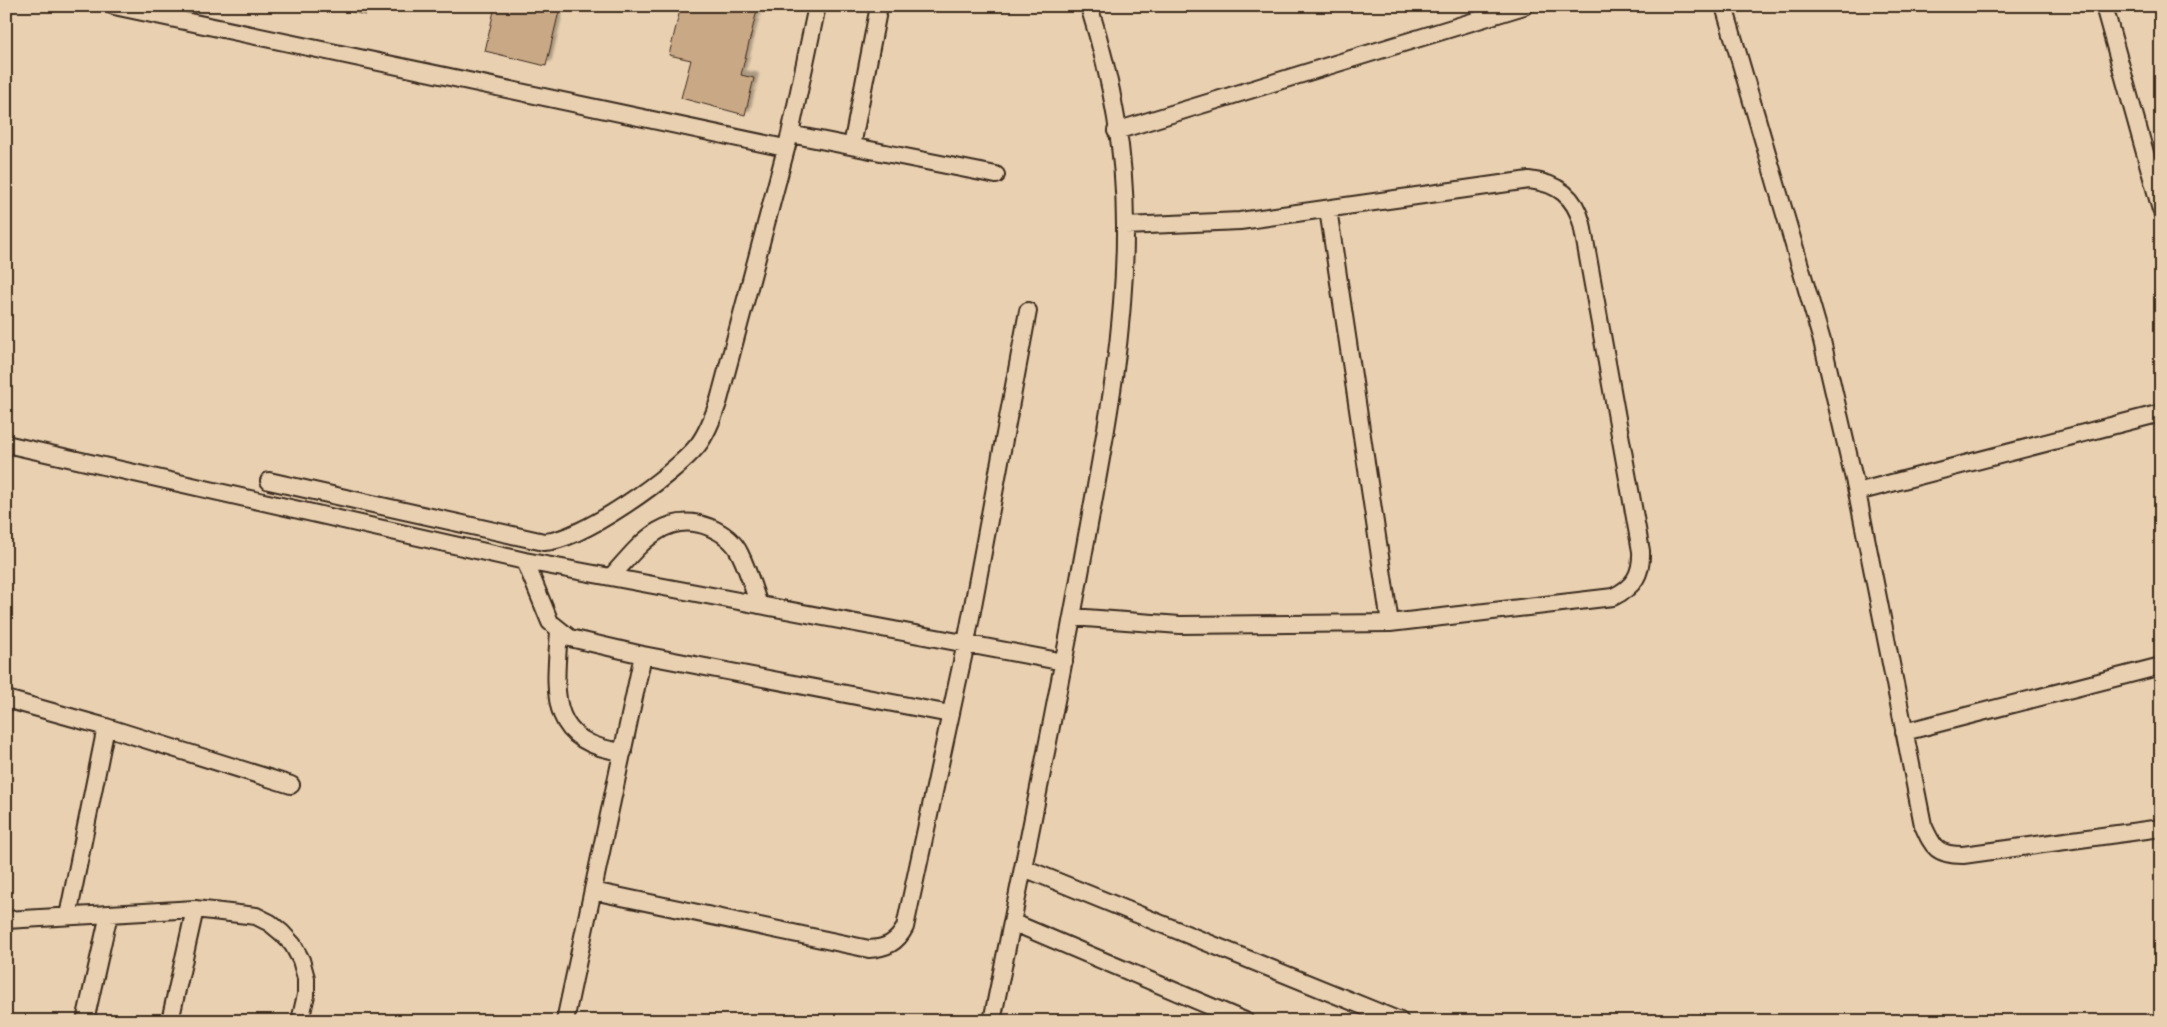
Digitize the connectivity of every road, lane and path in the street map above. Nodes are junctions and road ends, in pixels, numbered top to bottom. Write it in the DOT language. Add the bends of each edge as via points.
graph roads {
  1 [pos="114,6"];
  2 [pos="817,6"];
  3 [pos="879,6"];
  4 [pos="1089,6"];
  5 [pos="1524,6"];
  6 [pos="1724,6"];
  7 [pos="2104,6"];
  8 [pos="1116,131"];
  9 [pos="787,141"];
  10 [pos="852,146"];
  11 [pos="996,174"];
  12 [pos="1328,209"];
  13 [pos="2161,210"];
  14 [pos="1125,226"];
  15 [pos="1028,311"];
  16 [pos="2161,413"];
  17 [pos="6,444"];
  18 [pos="269,481"];
  19 [pos="1857,492"];
  20 [pos="526,561"];
  21 [pos="611,577"];
  22 [pos="759,605"];
  23 [pos="1072,617"];
  24 [pos="1390,623"];
  25 [pos="559,631"];
  26 [pos="966,643"];
  27 [pos="643,655"];
  28 [pos="1064,662"];
  29 [pos="2161,666"];
  30 [pos="6,699"];
  31 [pos="950,714"];
  32 [pos="106,727"];
  33 [pos="1904,732"];
  34 [pos="623,752"];
  35 [pos="291,785"];
  36 [pos="2161,828"];
  37 [pos="1024,868"];
  38 [pos="593,891"];
  39 [pos="195,909"];
  40 [pos="109,914"];
  41 [pos="68,916"];
  42 [pos="6,920"];
  43 [pos="1012,922"];
  44 [pos="85,1021"];
  45 [pos="170,1021"];
  46 [pos="300,1021"];
  47 [pos="564,1021"];
  48 [pos="992,1021"];
  49 [pos="1246,1021"];
  50 [pos="1400,1021"];
  1 -- 9 [label="lane"];
  2 -- 9 [label="lane"];
  3 -- 10 [label="lane"];
  4 -- 8 [label="lane" via="1106,58"];
  5 -- 8 [label="lane"];
  6 -- 19 [label="lane" via="1822,342"];
  7 -- 13 [label="lane"];
  8 -- 14 [label="lane"];
  9 -- 10 [label="lane"];
  9 -- 18 [label="lane" via="720,400 711,423 678,466 638,497 566,538 544,542"];
  10 -- 11 [label="lane"];
  12 -- 14 [label="lane" via="1240,221"];
  12 -- 24 [label="lane"];
  12 -- 24 [label="lane" via="1529,180 1552,184 1572,200 1582,224 1641,551 1636,579 1613,597"];
  14 -- 23 [label="lane" via="1112,395"];
  15 -- 26 [label="lane"];
  16 -- 19 [label="lane"];
  17 -- 20 [label="lane"];
  19 -- 33 [label="lane"];
  20 -- 21 [label="lane"];
  20 -- 25 [label="lane" via="544,611"];
  21 -- 22 [label="lane"];
  21 -- 22 [label="lane" via="655,531 670,524 702,524 717,530 739,552"];
  22 -- 26 [label="lane"];
  23 -- 24 [label="lane" via="1180,625"];
  23 -- 28 [label="lane"];
  25 -- 27 [label="lane" via="570,638"];
  25 -- 34 [label="lane" via="556,684 561,715 579,737 592,745"];
  26 -- 28 [label="lane"];
  26 -- 31 [label="lane"];
  27 -- 31 [label="lane"];
  27 -- 34 [label="lane"];
  28 -- 37 [label="lane"];
  29 -- 33 [label="lane"];
  30 -- 32 [label="lane"];
  31 -- 38 [label="lane" via="905,926 893,943 882,948 869,948"];
  32 -- 35 [label="lane"];
  32 -- 41 [label="lane"];
  33 -- 36 [label="lane" via="1923,826 1932,845 1946,855"];
  34 -- 38 [label="lane"];
  37 -- 43 [label="lane"];
  37 -- 50 [label="lane"];
  38 -- 47 [label="lane"];
  39 -- 40 [label="lane"];
  39 -- 45 [label="lane"];
  39 -- 46 [label="lane" via="256,916 282,933 293,945 306,978"];
  40 -- 41 [label="lane"];
  40 -- 44 [label="lane"];
  41 -- 42 [label="lane"];
  43 -- 48 [label="lane"];
  43 -- 49 [label="lane"];
}
